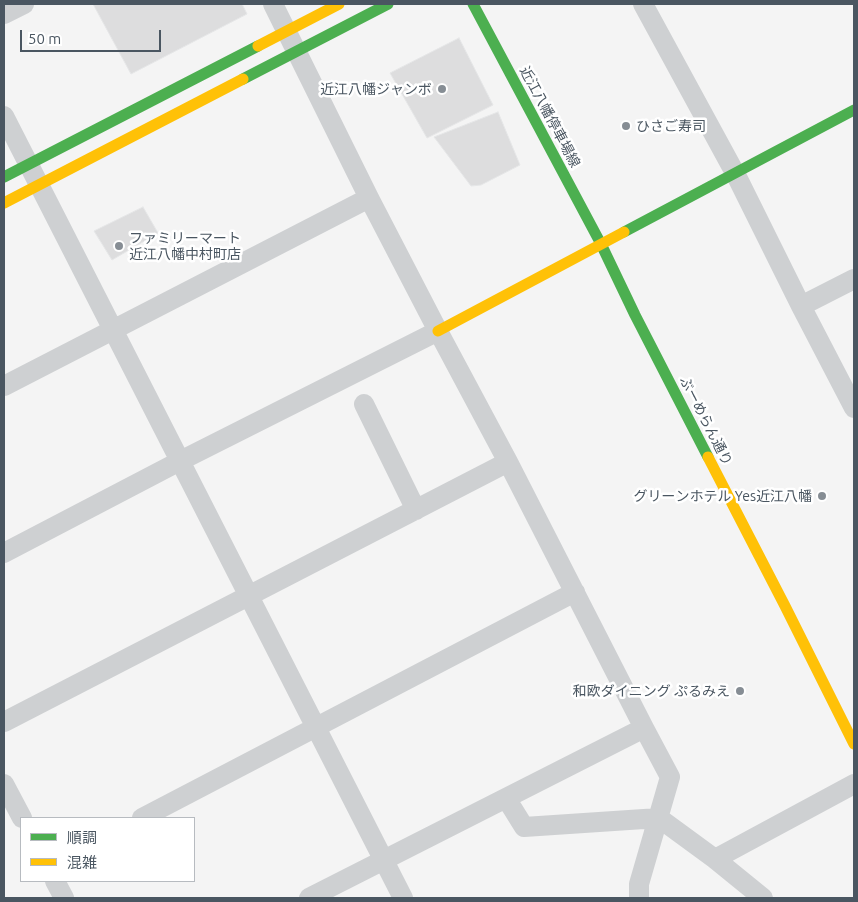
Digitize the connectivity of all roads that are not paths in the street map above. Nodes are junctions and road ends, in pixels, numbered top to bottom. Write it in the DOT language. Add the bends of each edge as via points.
graph roads {
  1 [pos="24,4"];
  2 [pos="272,4"];
  3 [pos="339,4"];
  4 [pos="388,4"];
  5 [pos="473,4"];
  6 [pos="643,4"];
  7 [pos="4,14"];
  8 [pos="286,31"];
  9 [pos="297,51"];
  10 [pos="854,110"];
  11 [pos="4,116"];
  12 [pos="28,164"];
  13 [pos="735,173"];
  14 [pos="4,177"];
  15 [pos="39,185"];
  16 [pos="369,198"];
  17 [pos="4,203"];
  18 [pos="600,244"];
  19 [pos="854,279"];
  20 [pos="801,306"];
  21 [pos="113,330"];
  22 [pos="438,332"];
  23 [pos="4,386"];
  24 [pos="364,404"];
  25 [pos="854,408"];
  26 [pos="180,461"];
  27 [pos="508,462"];
  28 [pos="416,510"];
  29 [pos="4,553"];
  30 [pos="575,592"];
  31 [pos="249,596"];
  32 [pos="4,722"];
  33 [pos="316,728"];
  34 [pos="644,728"];
  35 [pos="854,744"];
  36 [pos="4,784"];
  37 [pos="854,784"];
  38 [pos="506,798"];
  39 [pos="21,817"];
  40 [pos="144,817"];
  41 [pos="659,818"];
  42 [pos="715,859"];
  43 [pos="384,860"];
  44 [pos="56,882"];
  45 [pos="64,898"];
  46 [pos="309,898"];
  47 [pos="403,898"];
  48 [pos="639,898"];
  49 [pos="762,898"];
  1 -- 7 [label="street"];
  2 -- 8 [label="street"];
  3 -- 8 [label="street"];
  4 -- 9 [label="street"];
  5 -- 18 [label="street, 近江八幡停車場線"];
  6 -- 13 [label="street"];
  8 -- 9 [label="street"];
  8 -- 12 [label="street"];
  9 -- 15 [label="street"];
  9 -- 16 [label="street"];
  10 -- 13 [label="street"];
  11 -- 12 [label="street"];
  12 -- 14 [label="street"];
  12 -- 15 [label="street"];
  13 -- 18 [label="street"];
  13 -- 20 [label="street"];
  15 -- 17 [label="street"];
  15 -- 21 [label="street"];
  16 -- 21 [label="street"];
  16 -- 22 [label="street"];
  18 -- 22 [label="street"];
  18 -- 35 [label="street, ぶーめらん通り"];
  19 -- 20 [label="street"];
  20 -- 25 [label="street"];
  21 -- 23 [label="street"];
  21 -- 26 [label="street"];
  22 -- 26 [label="street"];
  22 -- 27 [label="street"];
  24 -- 28 [label="street"];
  26 -- 29 [label="street"];
  26 -- 31 [label="street"];
  27 -- 28 [label="street"];
  27 -- 30 [label="street"];
  28 -- 31 [label="street"];
  30 -- 33 [label="street"];
  30 -- 34 [label="street"];
  31 -- 32 [label="street"];
  31 -- 33 [label="street"];
  33 -- 40 [label="street"];
  33 -- 43 [label="street"];
  34 -- 38 [label="street"];
  34 -- 41 [label="street" via="670,777"];
  36 -- 39 [label="street"];
  37 -- 42 [label="street"];
  38 -- 41 [label="street" via="524,827"];
  38 -- 43 [label="street"];
  41 -- 42 [label="street"];
  41 -- 48 [label="street" via="639,884"];
  42 -- 49 [label="street"];
  43 -- 46 [label="street"];
  43 -- 47 [label="street"];
  44 -- 45 [label="street"];
}
